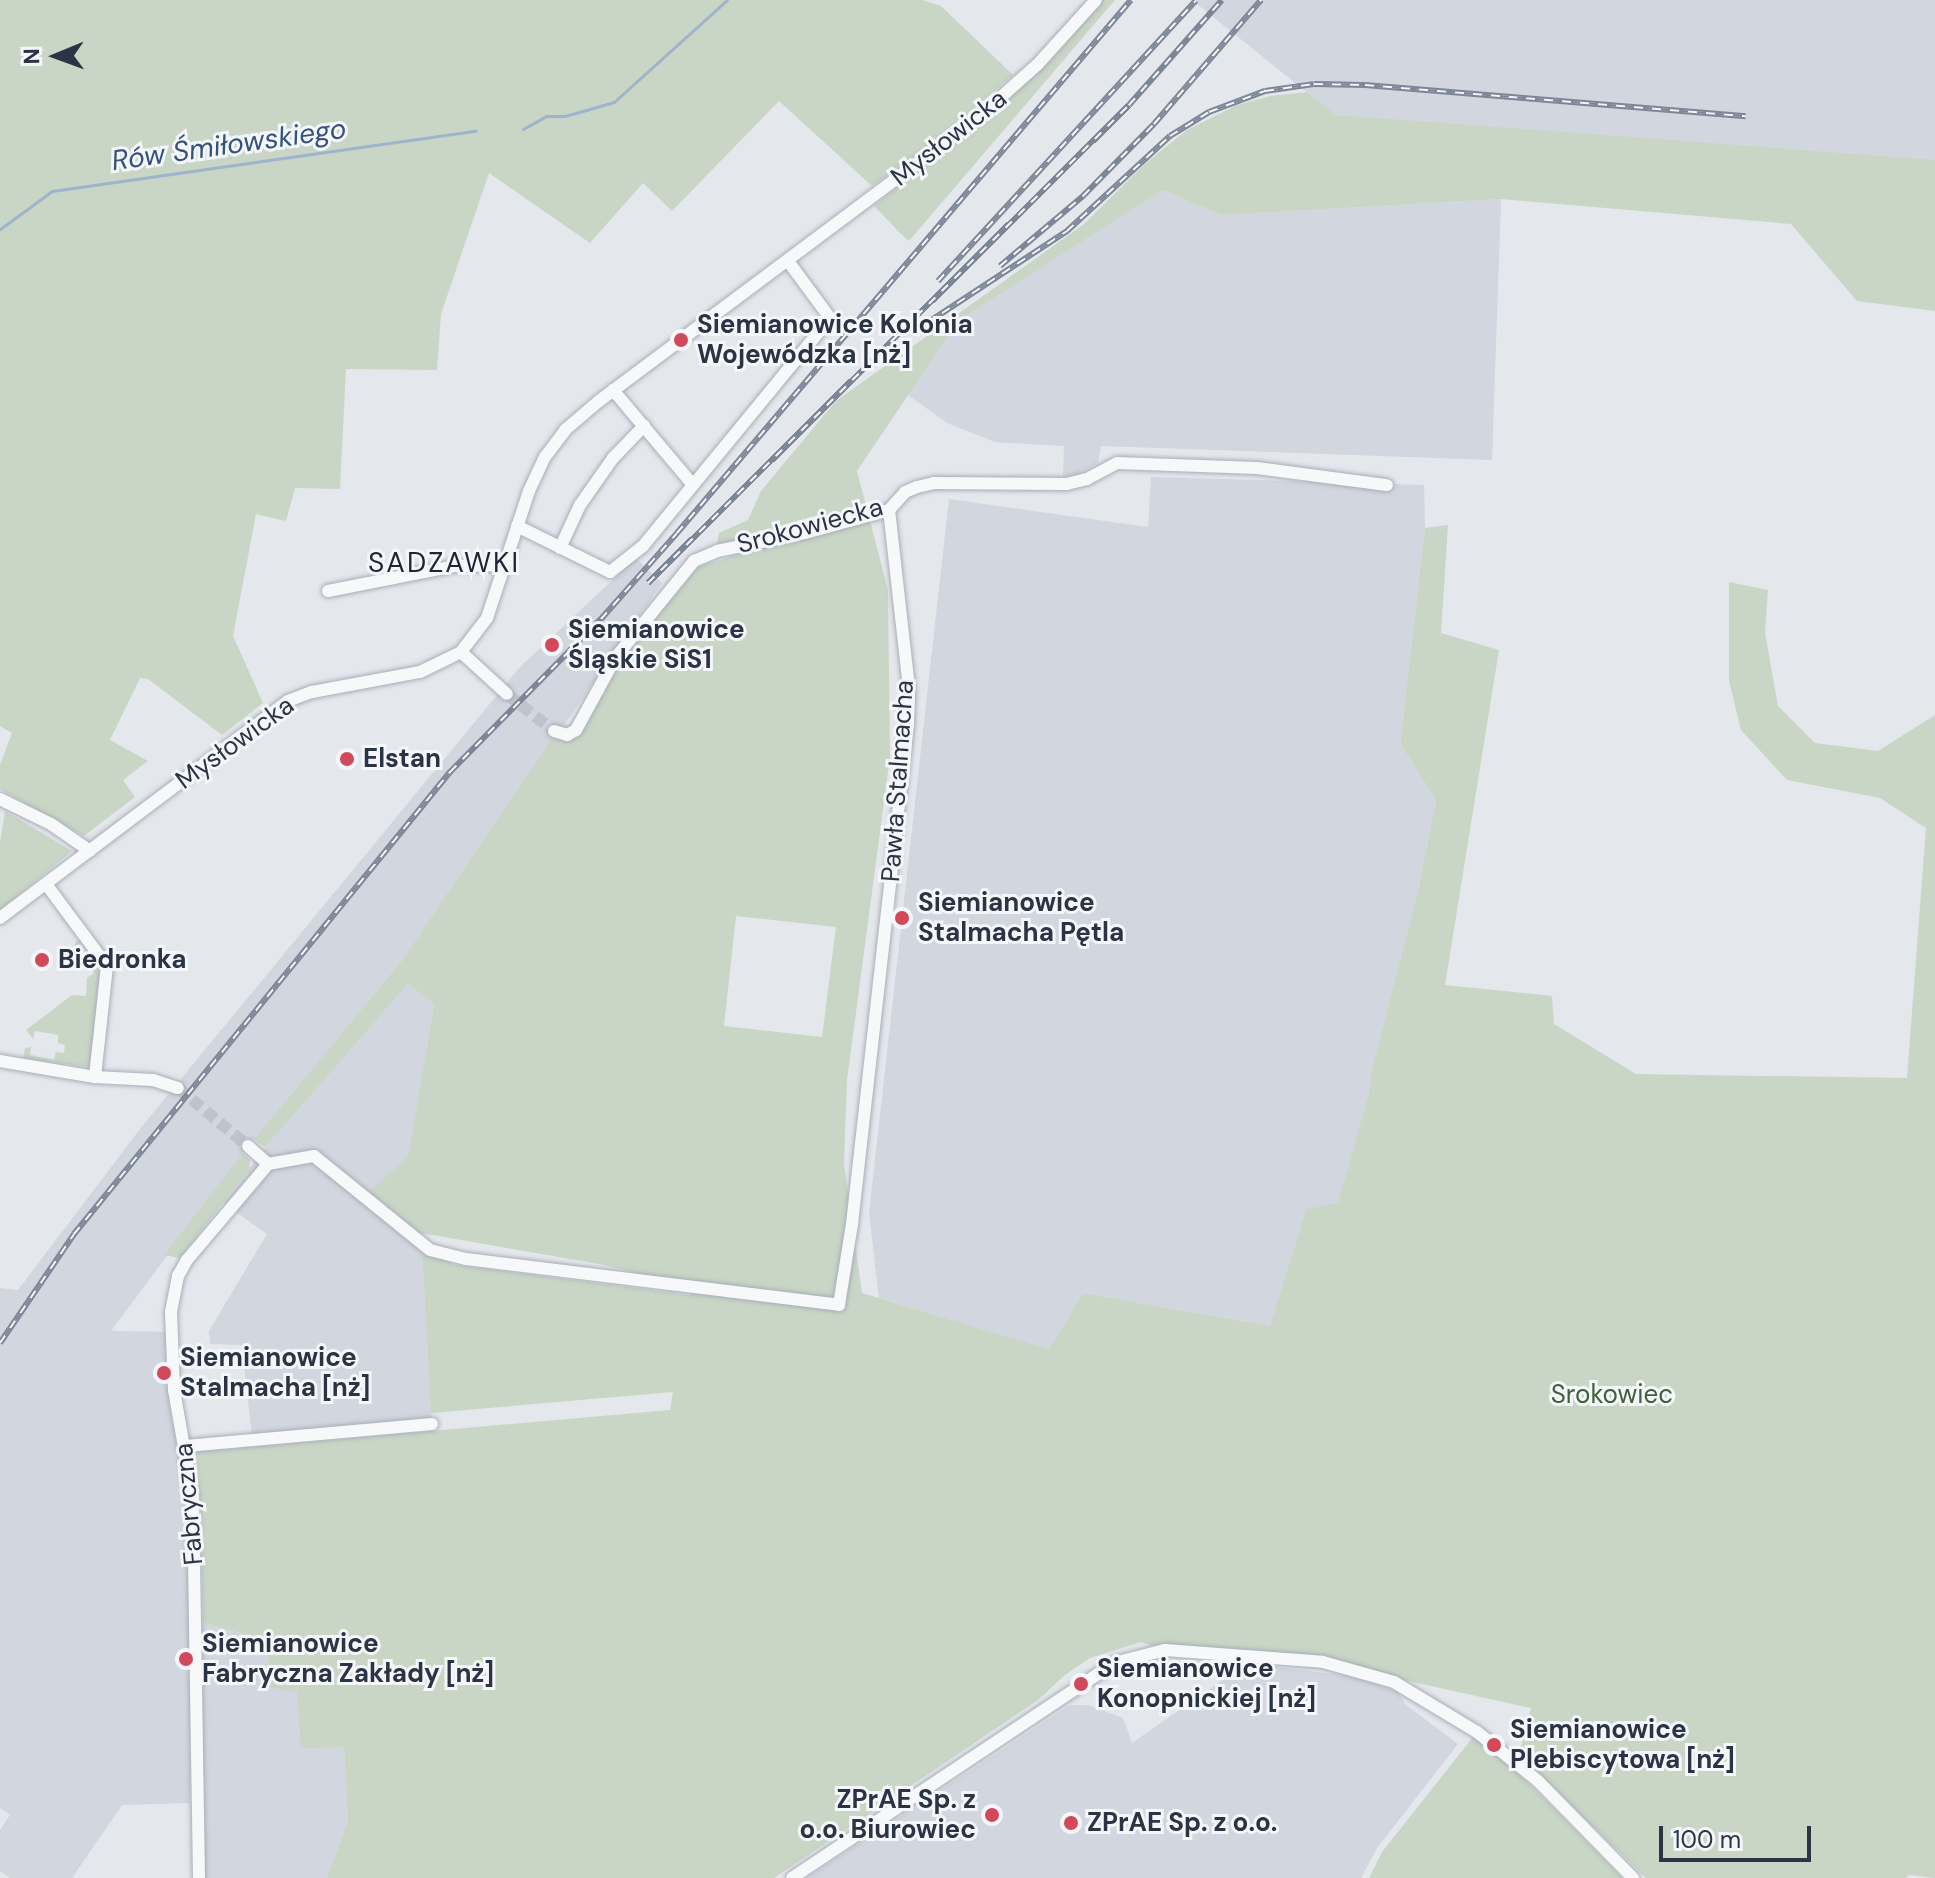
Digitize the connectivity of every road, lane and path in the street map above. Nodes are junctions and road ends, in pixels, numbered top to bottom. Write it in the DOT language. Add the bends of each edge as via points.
graph roads {
  1 [pos="1096,0"];
  2 [pos="788,261"];
  3 [pos="613,390"];
  4 [pos="644,426"];
  5 [pos="693,485"];
  6 [pos="1387,485"];
  7 [pos="889,510"];
  8 [pos="517,526"];
  9 [pos="560,548"];
  10 [pos="505,565"];
  11 [pos="328,591"];
  12 [pos="461,652"];
  13 [pos="507,694"];
  14 [pos="554,731"];
  15 [pos="0,799"];
  16 [pos="90,851"];
  17 [pos="46,884"];
  18 [pos="0,918"];
  19 [pos="0,1061"];
  20 [pos="95,1077"];
  21 [pos="178,1088"];
  22 [pos="248,1146"];
  23 [pos="268,1164"];
  24 [pos="432,1424"];
  25 [pos="186,1446"];
  26 [pos="1630,1874"];
  27 [pos="199,1878"];
  28 [pos="792,1878"];
  1 -- 2 [label="street, Mysłowicka" via="999,100"];
  2 -- 3 [label="street, Mysłowicka"];
  2 -- 5 [label="street" via="830,318"];
  3 -- 4 [label="street"];
  3 -- 8 [label="street, Mysłowicka" via="552,447"];
  4 -- 5 [label="street"];
  4 -- 9 [label="street" via="580,505"];
  5 -- 9 [label="street" via="616,570 610,572"];
  6 -- 7 [label="street, Srokowiecka" via="1257,468 1117,463 1067,484 934,483 905,492"];
  7 -- 14 [label="street, Srokowiecka" via="694,561 616,657 576,730 567,735"];
  7 -- 23 [label="street, Pawła Stalmacha" via="909,688 903,779 839,1305 466,1259 430,1250 314,1156"];
  8 -- 9 [label="street"];
  8 -- 10 [label="street, Mysłowicka"];
  10 -- 11 [label="street" via="456,566"];
  10 -- 12 [label="street, Mysłowicka" via="487,618"];
  12 -- 13 [label="street"];
  12 -- 16 [label="street, Mysłowicka" via="420,672 288,701"];
  15 -- 16 [label="street"];
  16 -- 17 [label="street, Mysłowicka"];
  17 -- 18 [label="street, Mysłowicka"];
  17 -- 20 [label="street" via="107,966"];
  19 -- 20 [label="street"];
  20 -- 21 [label="street" via="153,1080"];
  22 -- 23 [label="street"];
  23 -- 25 [label="street, Fabryczna" via="198,1243 178,1276 171,1338 174,1390"];
  24 -- 25 [label="street"];
  25 -- 27 [label="street, Fabryczna" via="195,1540"];
  26 -- 28 [label="street" via="1538,1781 1477,1732 1394,1682 1323,1662 1165,1650 1114,1663"];
}
